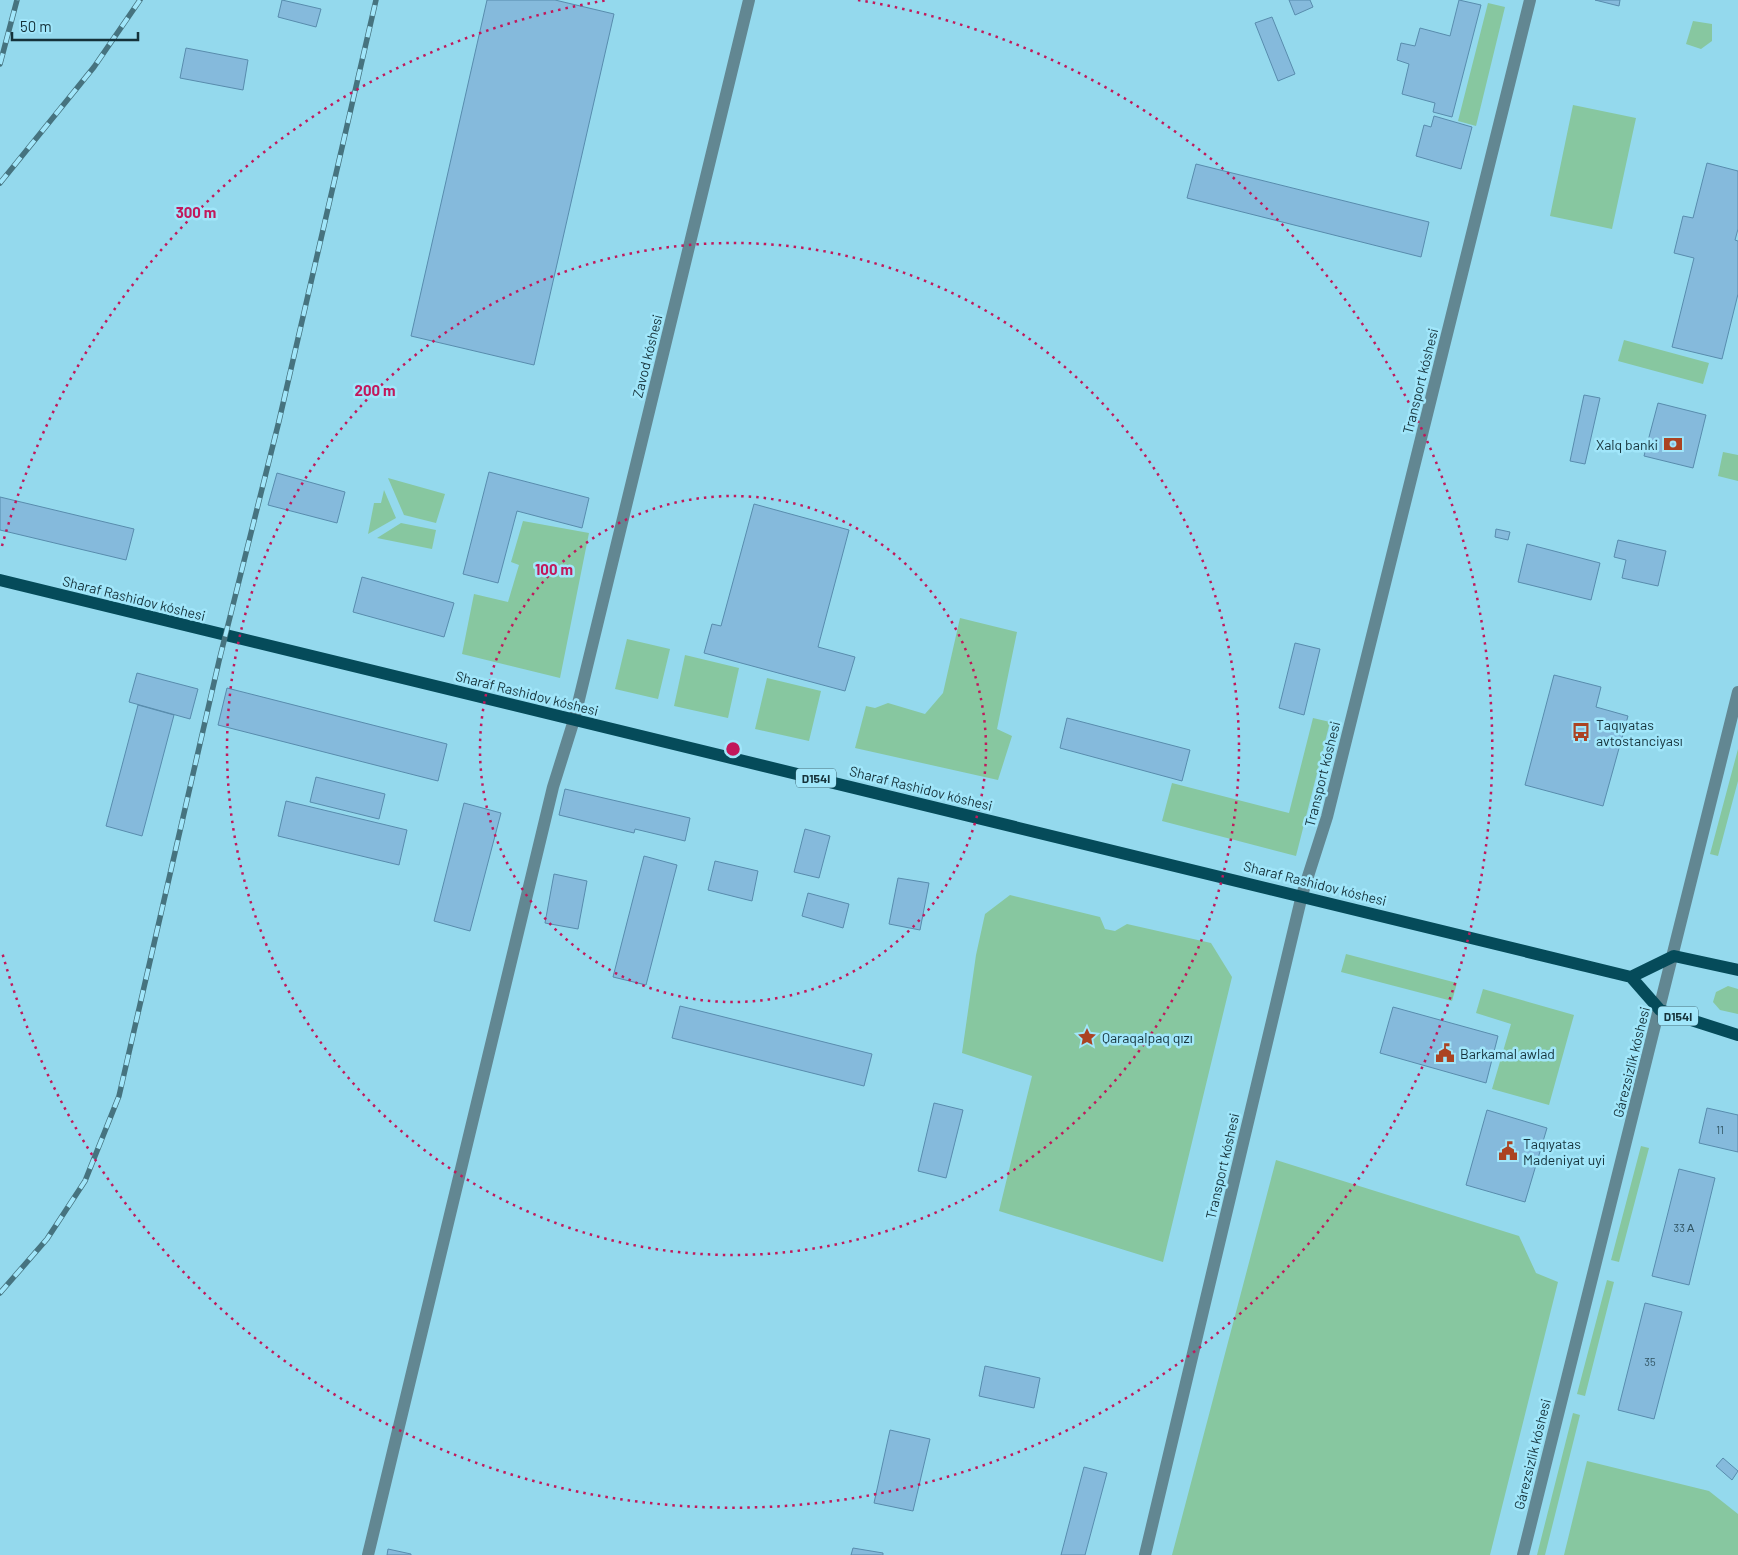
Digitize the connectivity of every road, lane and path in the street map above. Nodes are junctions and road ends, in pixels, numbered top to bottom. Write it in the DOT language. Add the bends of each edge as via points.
graph roads {
  1 [pos="749,0"];
  2 [pos="1530,0"];
  3 [pos="0,580"];
  4 [pos="1738,692"];
  5 [pos="574,720"];
  6 [pos="1302,895"];
  7 [pos="1674,956"];
  8 [pos="1738,970"];
  9 [pos="1631,977"];
  10 [pos="1660,1010"];
  11 [pos="1738,1034"];
  12 [pos="368,1555"];
  13 [pos="1145,1555"];
  14 [pos="1522,1555"];
  1 -- 5 [label="street, Zavod kóshesi"];
  2 -- 6 [label="street, Transport kóshesi" via="1326,817"];
  3 -- 5 [label="main road, Sharaf Rashidov kóshesi / D154l"];
  4 -- 7 [label="street, Gárezsizlik kóshesi"];
  5 -- 6 [label="main road, Sharaf Rashidov kóshesi / D154l"];
  5 -- 12 [label="street, Zavod kóshesi" via="549,806"];
  6 -- 9 [label="main road, Sharaf Rashidov kóshesi / D154l"];
  6 -- 13 [label="street, Transport kóshesi"];
  7 -- 8 [label="main road"];
  7 -- 9 [label="main road"];
  7 -- 10 [label="street, Gárezsizlik kóshesi"];
  9 -- 10 [label="main road, D154l"];
  10 -- 11 [label="main road, D154l"];
  10 -- 14 [label="street, Gárezsizlik kóshesi"];
}
